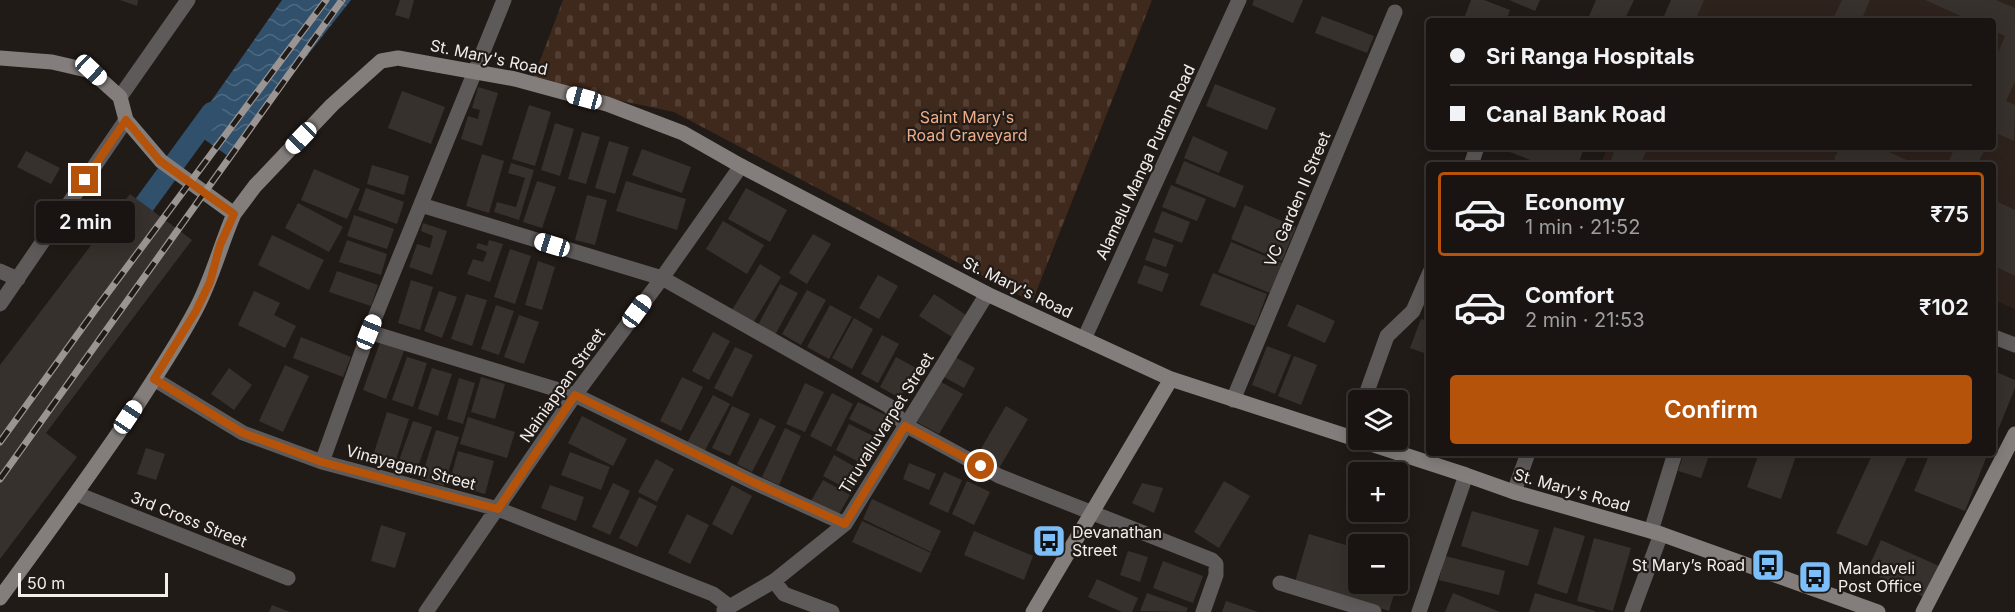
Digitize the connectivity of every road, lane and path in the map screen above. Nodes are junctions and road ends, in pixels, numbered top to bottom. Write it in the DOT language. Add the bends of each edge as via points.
graph roads {
  1 [pos="188,0"];
  2 [pos="504,0"];
  3 [pos="1239,0"];
  4 [pos="1395,12"];
  5 [pos="0,58"];
  6 [pos="474,72"];
  7 [pos="120,97"];
  8 [pos="126,120"];
  9 [pos="741,166"];
  10 [pos="421,205"];
  11 [pos="234,214"];
  12 [pos="0,271"];
  13 [pos="662,278"];
  14 [pos="18,279"];
  15 [pos="1426,282"];
  16 [pos="987,294"];
  17 [pos="0,304"];
  18 [pos="369,332"];
  19 [pos="1996,338"];
  20 [pos="1084,339"];
  21 [pos="2015,345"];
  22 [pos="154,379"];
  23 [pos="1171,379"];
  24 [pos="1368,390"];
  25 [pos="575,395"];
  26 [pos="1233,400"];
  27 [pos="905,426"];
  28 [pos="2015,434"];
  29 [pos="1348,437"];
  30 [pos="1388,450"];
  31 [pos="1527,456"];
  32 [pos="1674,456"];
  33 [pos="322,462"];
  34 [pos="1466,475"];
  35 [pos="1514,492"];
  36 [pos="77,494"];
  37 [pos="498,509"];
  38 [pos="1091,514"];
  39 [pos="845,524"];
  40 [pos="1656,533"];
  41 [pos="288,578"];
  42 [pos="774,581"];
  43 [pos="1280,583"];
  44 [pos="0,598"];
  45 [pos="726,609"];
  46 [pos="426,612"];
  47 [pos="832,612"];
  48 [pos="1033,612"];
  49 [pos="1203,612"];
  50 [pos="1374,612"];
  51 [pos="1419,612"];
  52 [pos="1632,612"];
  53 [pos="1878,612"];
  54 [pos="1923,612"];
  1 -- 7 [label="street"];
  2 -- 6 [label="street"];
  3 -- 20 [label="street, Alamelu Manga Puram Road"];
  4 -- 26 [label="street, VC Garden II Street"];
  5 -- 7 [label="main road" via="91,70"];
  6 -- 9 [label="main road, St. Mary's Road" via="607,104 682,133"];
  6 -- 10 [label="street"];
  6 -- 11 [label="main road, St. Mary's Road" via="398,58 381,61 316,121"];
  7 -- 8 [label="main road"];
  8 -- 11 [label="main road" via="160,161"];
  8 -- 14 [label="street"];
  9 -- 13 [label="street, Nainiappan Street"];
  9 -- 16 [label="main road, St. Mary's Road"];
  10 -- 13 [label="street"];
  10 -- 18 [label="street"];
  11 -- 22 [label="main road, St. Mary's Road" via="196,311"];
  12 -- 14 [label="street"];
  13 -- 25 [label="street, Nainiappan Street"];
  13 -- 27 [label="street" via="889,406"];
  14 -- 17 [label="street"];
  15 -- 24 [label="street" via="1413,311 1388,336"];
  16 -- 20 [label="main road, St. Mary's Road"];
  16 -- 27 [label="street, Tiruvalluvarpet Street"];
  18 -- 25 [label="street"];
  18 -- 33 [label="street"];
  19 -- 21 [label="street"];
  20 -- 23 [label="main road, St. Mary's Road"];
  22 -- 33 [label="street, Vinayagam Street" via="243,433"];
  22 -- 36 [label="main road, St. Mary's Road"];
  23 -- 26 [label="main road, St. Mary's Road"];
  23 -- 38 [label="main road"];
  25 -- 37 [label="street, Nainiappan Street"];
  25 -- 39 [label="street"];
  26 -- 29 [label="main road, St. Mary's Road"];
  27 -- 38 [label="street" via="999,476"];
  27 -- 39 [label="street, Tiruvalluvarpet Street"];
  28 -- 54 [label="main road"];
  30 -- 34 [label="main road, St. Mary's Road"];
  31 -- 35 [label="street"];
  32 -- 40 [label="street"];
  33 -- 37 [label="street, Vinayagam Street"];
  34 -- 35 [label="main road, St. Mary's Road"];
  34 -- 51 [label="street"];
  35 -- 40 [label="main road, St. Mary's Road"];
  36 -- 41 [label="street, 3rd Cross Street"];
  36 -- 44 [label="main road, St. Mary's Road"];
  37 -- 45 [label="street, Vinayagam Street" via="713,594"];
  37 -- 46 [label="street, Nainiappan Street"];
  38 -- 48 [label="main road"];
  38 -- 49 [label="street" via="1212,560 1216,575"];
  39 -- 42 [label="street, Tiruvalluvarpet Street"];
  40 -- 52 [label="street"];
  40 -- 53 [label="main road, St. Mary's Road"];
  42 -- 45 [label="street, Tiruvalluvarpet Street"];
  42 -- 47 [label="street" via="784,594"];
  43 -- 50 [label="street"];
}
